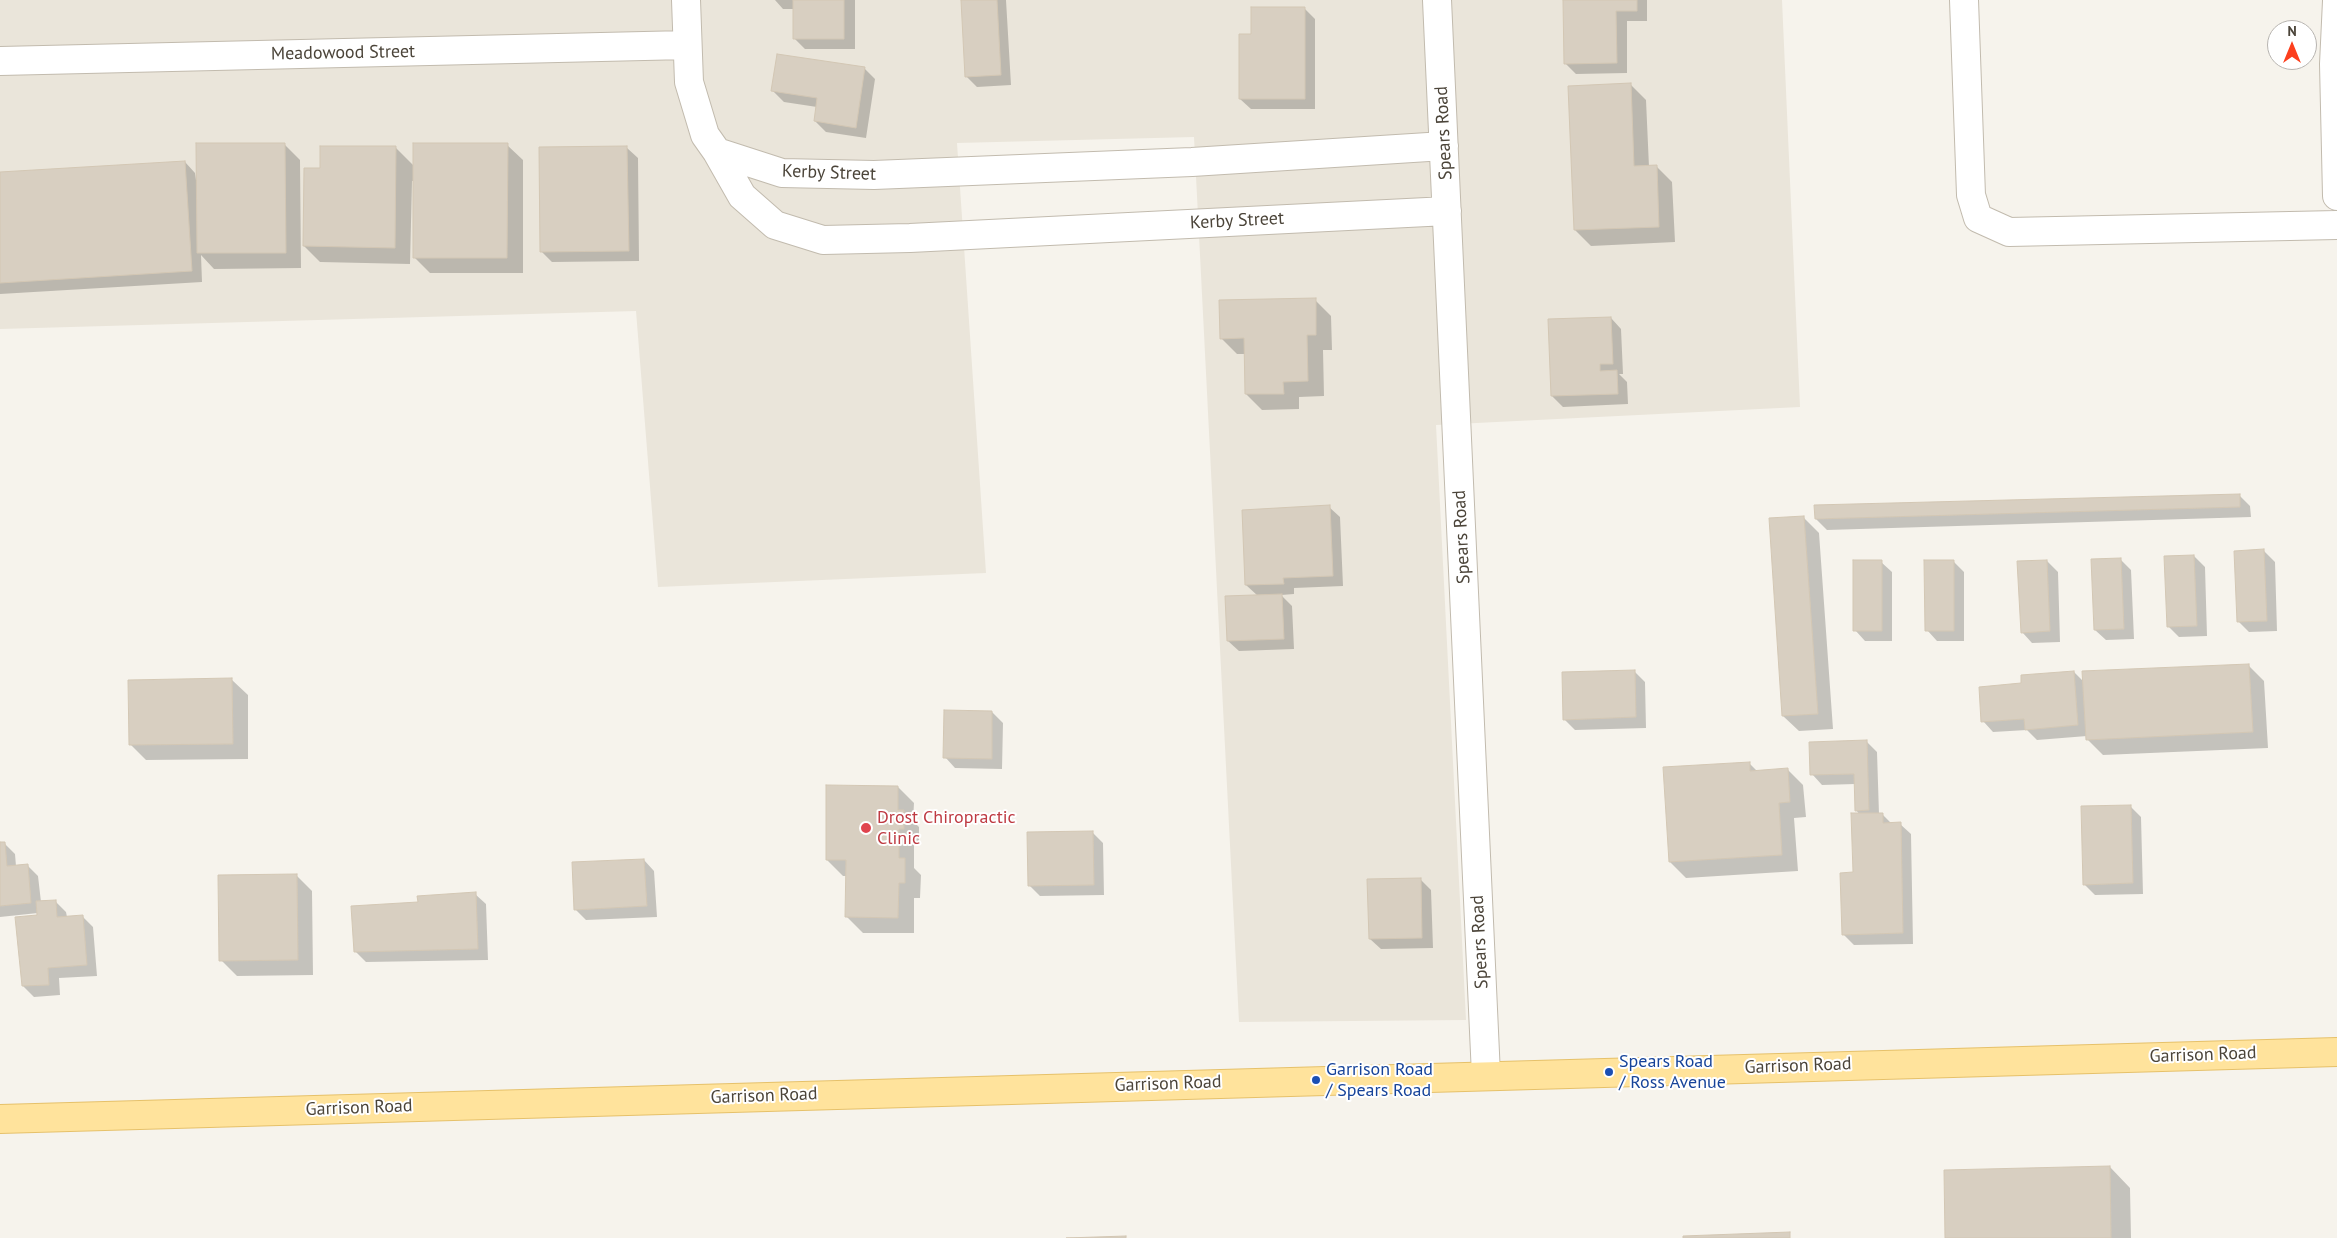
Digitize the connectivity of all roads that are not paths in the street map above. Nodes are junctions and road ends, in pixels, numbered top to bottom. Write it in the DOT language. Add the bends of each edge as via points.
graph roads {
  1 [pos="686,0"];
  2 [pos="1437,0"];
  3 [pos="1964,0"];
  4 [pos="2337,1"];
  5 [pos="687,45"];
  6 [pos="0,61"];
  7 [pos="1444,146"];
  8 [pos="717,152"];
  9 [pos="2337,196"];
  10 [pos="1447,210"];
  11 [pos="2337,225"];
  12 [pos="2337,1052"];
  13 [pos="1486,1075"];
  14 [pos="0,1119"];
  1 -- 5 [label="street"];
  2 -- 7 [label="street, Spears Road"];
  3 -- 11 [label="street" via="1971,194 1978,218 2009,232"];
  4 -- 9 [label="street" via="2334,64"];
  5 -- 6 [label="street, Meadowood Street"];
  5 -- 8 [label="street" via="688,82 696,111"];
  7 -- 8 [label="street, Kerby Street" via="1192,162 874,175 782,173"];
  7 -- 10 [label="street, Spears Road"];
  8 -- 10 [label="street, Kerby Street" via="742,196 775,225 823,240"];
  10 -- 13 [label="street, Spears Road"];
  12 -- 13 [label="main road, Garrison Road"];
  13 -- 14 [label="main road, Garrison Road"];
}
